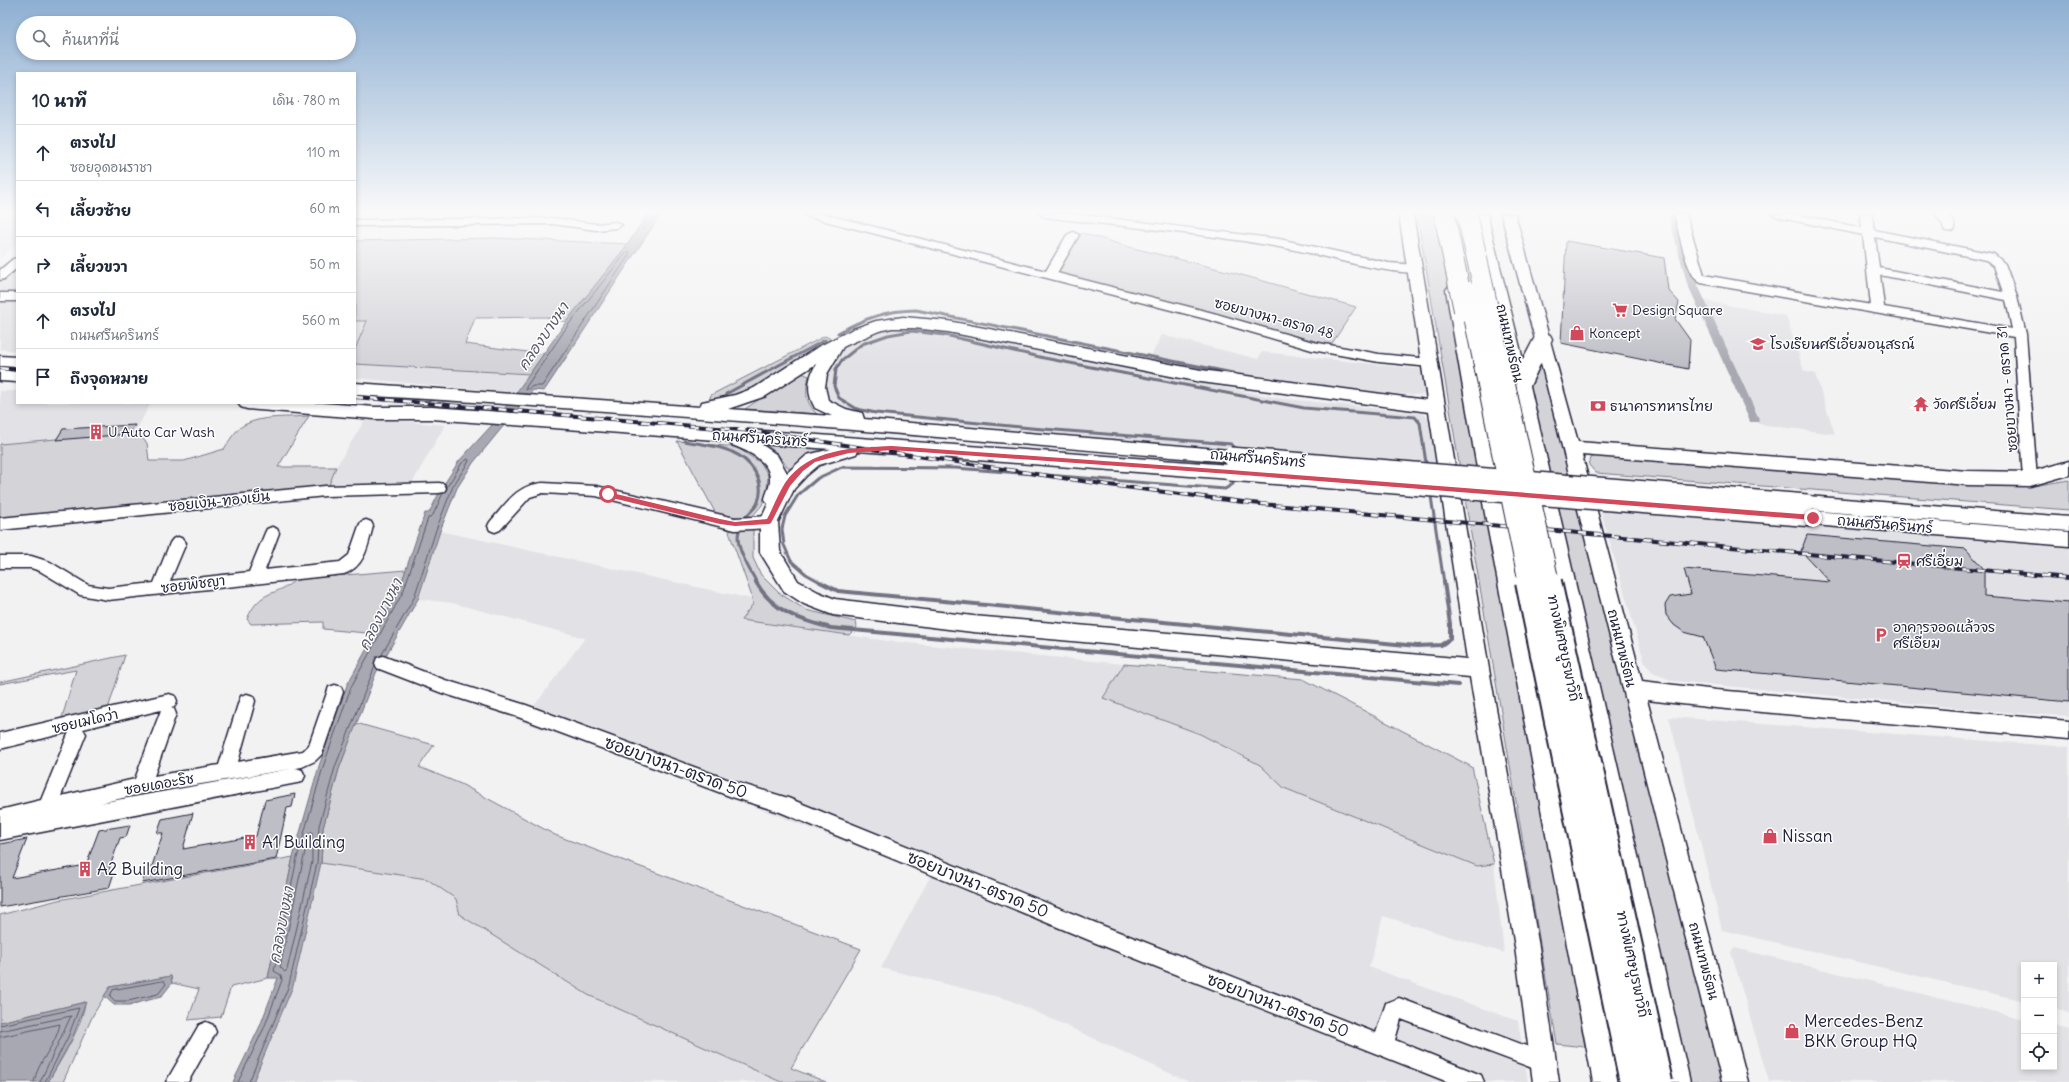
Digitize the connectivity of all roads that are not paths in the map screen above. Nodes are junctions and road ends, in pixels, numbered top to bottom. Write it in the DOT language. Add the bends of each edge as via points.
graph roads {
  1 [pos="14,264"];
  2 [pos="1005,264"];
  3 [pos="1056,264"];
  4 [pos="1378,264"];
  5 [pos="1415,264"];
  6 [pos="1450,264"];
  7 [pos="1454,264"];
  8 [pos="1463,264"];
  9 [pos="1478,264"];
  10 [pos="1491,264"];
  11 [pos="1522,264"];
  12 [pos="1696,264"];
  13 [pos="1872,264"];
  14 [pos="1999,264"];
  15 [pos="1416,269"];
  16 [pos="1872,270"];
  17 [pos="0,276"];
  18 [pos="1049,276"];
  19 [pos="0,297"];
  20 [pos="16,297"];
  21 [pos="2010,297"];
  22 [pos="1878,309"];
  23 [pos="2020,334"];
  24 [pos="1543,339"];
  25 [pos="838,344"];
  26 [pos="0,353"];
  27 [pos="16,354"];
  28 [pos="0,360"];
  29 [pos="16,362"];
  30 [pos="1430,363"];
  31 [pos="0,375"];
  32 [pos="16,376"];
  33 [pos="356,380"];
  34 [pos="0,385"];
  35 [pos="16,386"];
  36 [pos="1520,386"];
  37 [pos="356,389"];
  38 [pos="448,394"];
  39 [pos="259,404"];
  40 [pos="356,404"];
  41 [pos="1437,407"];
  42 [pos="670,411"];
  43 [pos="432,413"];
  44 [pos="910,428"];
  45 [pos="720,436"];
  46 [pos="892,448"];
  47 [pos="1571,448"];
  48 [pos="1230,464"];
  49 [pos="2069,468"];
  50 [pos="2030,479"];
  51 [pos="439,488"];
  52 [pos="1810,510"];
  53 [pos="770,518"];
  54 [pos="0,524"];
  55 [pos="2069,524"];
  56 [pos="366,526"];
  57 [pos="495,526"];
  58 [pos="272,533"];
  59 [pos="2069,539"];
  60 [pos="178,543"];
  61 [pos="0,562"];
  62 [pos="255,577"];
  63 [pos="159,588"];
  64 [pos="383,663"];
  65 [pos="1479,669"];
  66 [pos="1633,689"];
  67 [pos="335,692"];
  68 [pos="248,701"];
  69 [pos="2069,730"];
  70 [pos="77,734"];
  71 [pos="0,741"];
  72 [pos="226,772"];
  73 [pos="296,776"];
  74 [pos="141,786"];
  75 [pos="48,806"];
  76 [pos="0,818"];
  77 [pos="0,832"];
  78 [pos="206,1032"];
  79 [pos="1383,1046"];
  80 [pos="1545,1072"];
  81 [pos="176,1082"];
  82 [pos="1474,1082"];
  83 [pos="1608,1082"];
  84 [pos="1618,1082"];
  85 [pos="1633,1082"];
  86 [pos="1659,1082"];
  87 [pos="1675,1082"];
  88 [pos="1735,1082"];
  1 -- 17 [label="street"];
  2 -- 18 [label="street, ซอยบางนา-ตราด 48"];
  3 -- 18 [label="street"];
  4 -- 15 [label="street"];
  5 -- 15 [label="main road"];
  6 -- 83 [label="highway" via="1496,514"];
  7 -- 84 [label="highway, bridge"];
  8 -- 85 [label="highway, ทางพิเศษบูรพาวิถี, bridge"];
  9 -- 86 [label="highway, ทางพิเศษบูรพาวิถี, bridge"];
  10 -- 36 [label="highway, ถนนเทพรัตน"];
  11 -- 24 [label="main road, ถนนเทพรัตน"];
  12 -- 22 [label="street" via="1700,278 1706,280"];
  13 -- 16 [label="street"];
  14 -- 21 [label="street, ซอยบางนา - ตราด 31"];
  15 -- 30 [label="main road"];
  16 -- 21 [label="street"];
  16 -- 22 [label="street"];
  18 -- 30 [label="street, ซอยบางนา-ตราด 48" via="1209,316 1312,346 1379,358"];
  19 -- 20 [label="street"];
  21 -- 23 [label="street, ซอยบางนา - ตราด 31"];
  22 -- 23 [label="street"];
  23 -- 50 [label="street, ซอยบางนา - ตราด 31"];
  24 -- 36 [label="highway"];
  24 -- 47 [label="main road, ถนนเทพรัตน"];
  25 -- 41 [label="main road" via="890,323 919,322 1201,376"];
  25 -- 42 [label="main road" via="759,392 739,401"];
  25 -- 44 [label="main road" via="818,375 816,390 821,404 842,414"];
  26 -- 27 [label="main road"];
  28 -- 29 [label="main road"];
  30 -- 41 [label="main road"];
  31 -- 32 [label="main road"];
  33 -- 38 [label="main road, ถนนศรีนครินทร์" via="394,383"];
  34 -- 35 [label="main road"];
  36 -- 87 [label="highway, ถนนเทพรัตน"];
  37 -- 38 [label="main road, ถนนศรีนครินทร์"];
  38 -- 42 [label="main road, ถนนศรีนครินทร์"];
  39 -- 43 [label="main road, ถนนศรีนครินทร์" via="375,413"];
  40 -- 43 [label="main road, ถนนศรีนครินทร์"];
  41 -- 65 [label="main road"];
  42 -- 44 [label="main road, ถนนศรีนครินทร์"];
  43 -- 45 [label="main road, ถนนศรีนครินทร์"];
  44 -- 48 [label="main road, ถนนศรีนครินทร์"];
  45 -- 46 [label="main road, ถนนศรีนครินทร์"];
  45 -- 53 [label="main road" via="751,445 777,466 780,480"];
  46 -- 48 [label="main road, ถนนศรีนครินทร์"];
  46 -- 53 [label="main road" via="849,450 813,460 787,484"];
  47 -- 50 [label="main road" via="1968,478"];
  47 -- 66 [label="main road, ถนนเทพรัตน"];
  48 -- 52 [label="main road, ถนนศรีนครินทร์, bridge"];
  49 -- 50 [label="main road"];
  51 -- 54 [label="street, ซอยเงิน-ทองเย็น" via="325,491"];
  52 -- 55 [label="main road, ถนนศรีนครินทร์"];
  52 -- 59 [label="main road, ถนนศรีนครินทร์"];
  53 -- 57 [label="street" via="735,524 596,491 543,488 525,493"];
  53 -- 65 [label="main road" via="770,552 791,586 833,607 973,624"];
  56 -- 62 [label="street, ซอยพิชญา" via="356,558 344,568"];
  58 -- 62 [label="street"];
  60 -- 63 [label="street"];
  61 -- 63 [label="street, ซอยพิชญา" via="31,562 45,566 84,591 92,593 121,593"];
  62 -- 63 [label="street, ซอยพิชญา"];
  64 -- 79 [label="street, ซอยบางนา-ตราด 50" via="442,686 520,710 732,789 782,804 1096,933"];
  65 -- 80 [label="main road" via="1527,947"];
  66 -- 69 [label="main road"];
  66 -- 88 [label="main road, ถนนเทพรัตน"];
  67 -- 72 [label="street, ซอยเดอะริช" via="316,749 309,756"];
  68 -- 72 [label="street"];
  70 -- 75 [label="street"];
  71 -- 74 [label="street, ซอยเมโดว่า" via="169,707"];
  72 -- 74 [label="street, ซอยเดอะริช"];
  73 -- 77 [label="street"];
  74 -- 75 [label="street, ซอยเดอะริช"];
  75 -- 76 [label="street, ซอยเดอะริช"];
  78 -- 81 [label="street"];
  79 -- 80 [label="street" via="1393,1010 1399,1008"];
  79 -- 82 [label="street, ซอยบางนา-ตราด 50"];
}
